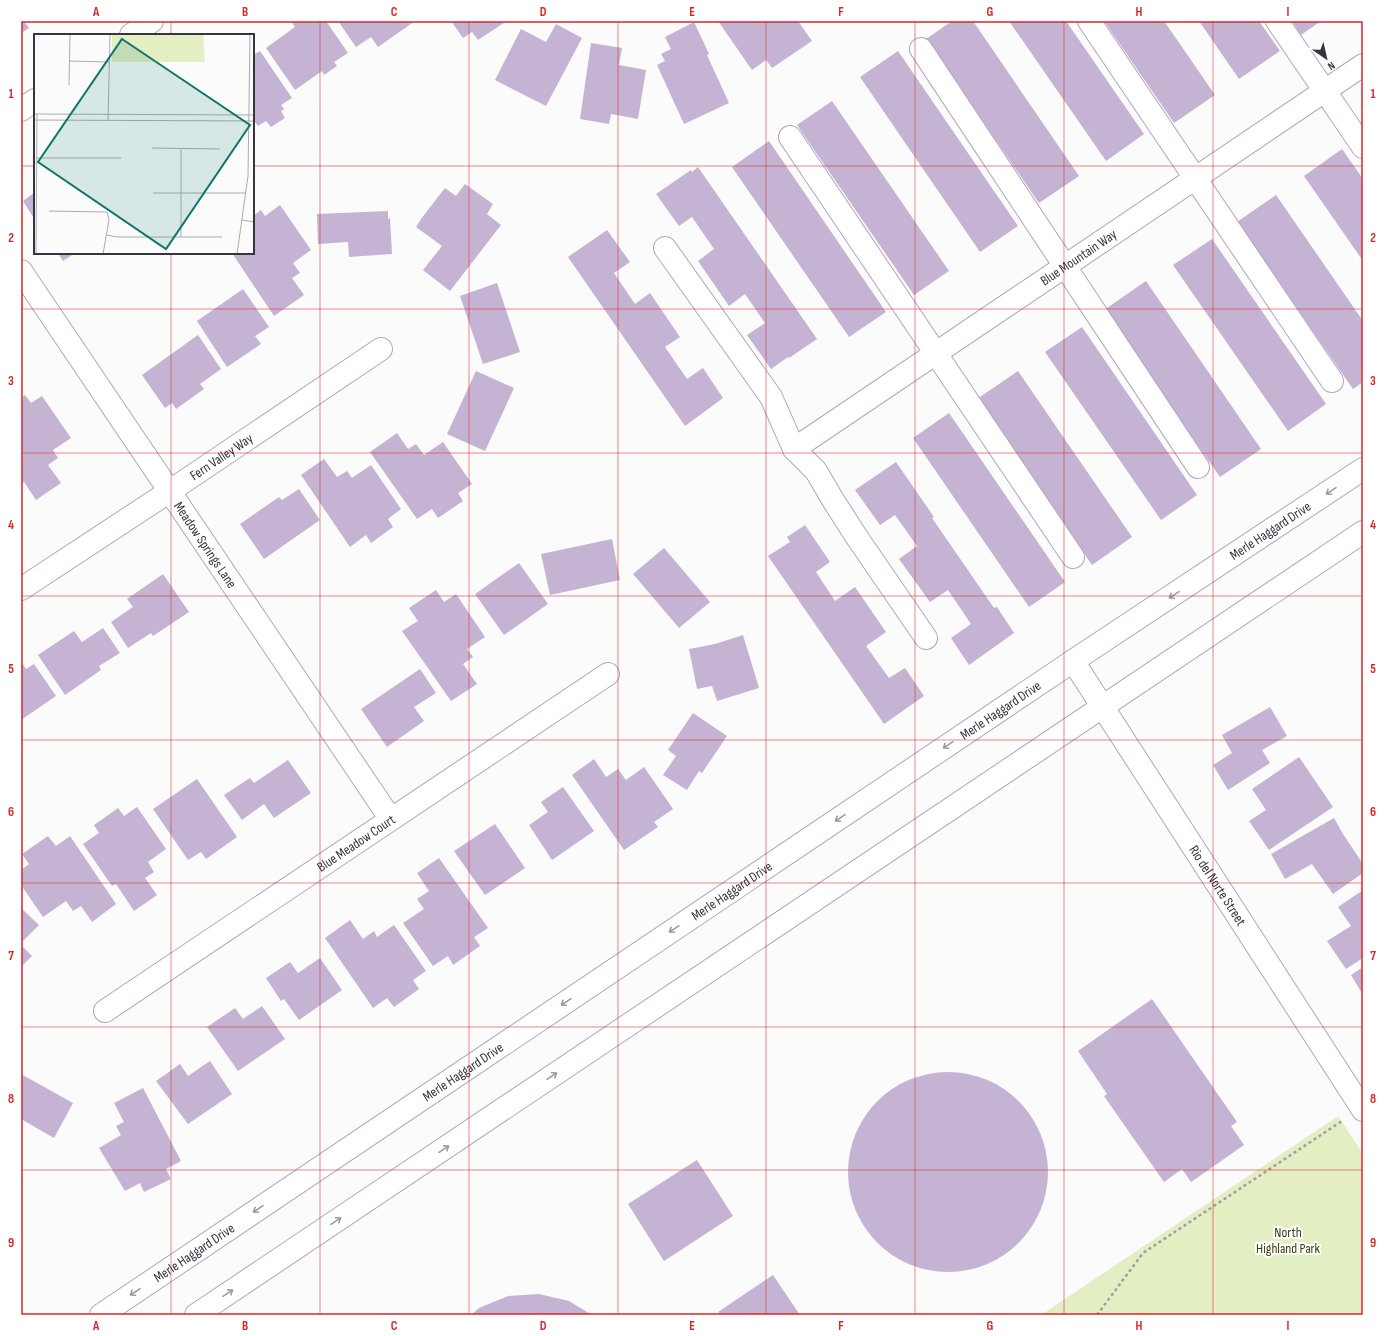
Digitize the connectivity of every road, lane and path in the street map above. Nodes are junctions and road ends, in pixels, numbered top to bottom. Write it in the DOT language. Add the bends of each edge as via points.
graph roads {
  1 [pos="152,21"];
  2 [pos="1089,21"];
  3 [pos="1277,21"];
  4 [pos="132,34"];
  5 [pos="921,49"];
  6 [pos="1363,65"];
  7 [pos="1325,91"];
  8 [pos="34,101"];
  9 [pos="21,110"];
  10 [pos="790,137"];
  11 [pos="1363,147"];
  12 [pos="1196,178"];
  13 [pos="665,248"];
  14 [pos="1065,267"];
  15 [pos="21,271"];
  16 [pos="381,349"];
  17 [pos="937,353"];
  18 [pos="1332,381"];
  19 [pos="794,449"];
  20 [pos="1198,468"];
  21 [pos="1363,469"];
  22 [pos="170,491"];
  23 [pos="1363,532"];
  24 [pos="1073,557"];
  25 [pos="21,589"];
  26 [pos="926,638"];
  27 [pos="1073,661"];
  28 [pos="608,674"];
  29 [pos="1103,707"];
  30 [pos="390,818"];
  31 [pos="105,1011"];
  32 [pos="1362,1104"];
  33 [pos="1344,1119"];
  34 [pos="101,1315"];
  35 [pos="196,1315"];
  36 [pos="1097,1315"];
  1 -- 4 [label="street"];
  2 -- 12 [label="street"];
  3 -- 7 [label="street"];
  5 -- 14 [label="street"];
  6 -- 7 [label="street, Blue Mountain Way"];
  7 -- 11 [label="street"];
  7 -- 12 [label="street, Blue Mountain Way"];
  8 -- 9 [label="street"];
  10 -- 17 [label="street"];
  12 -- 14 [label="street, Blue Mountain Way"];
  12 -- 18 [label="street"];
  13 -- 19 [label="street" via="771,397"];
  14 -- 17 [label="street, Blue Mountain Way"];
  14 -- 20 [label="street"];
  15 -- 22 [label="street, Meadow Springs Lane"];
  16 -- 22 [label="street, Fern Valley Way"];
  17 -- 19 [label="street, Blue Mountain Way"];
  17 -- 24 [label="street"];
  19 -- 26 [label="street" via="816,471 856,536"];
  21 -- 27 [label="street, Merle Haggard Drive, one-way"];
  22 -- 25 [label="street, Fern Valley Way"];
  22 -- 30 [label="street, Meadow Springs Lane"];
  23 -- 29 [label="street"];
  27 -- 29 [label="street, Rio del Norte Street"];
  27 -- 34 [label="street, Merle Haggard Drive, one-way"];
  28 -- 30 [label="street, Blue Meadow Court"];
  29 -- 32 [label="street, Rio del Norte Street"];
  35 -- 29 [label="street, one-way"];
  30 -- 31 [label="street, Blue Meadow Court"];
  33 -- 36 [label="path" via="1143,1254"];
}
